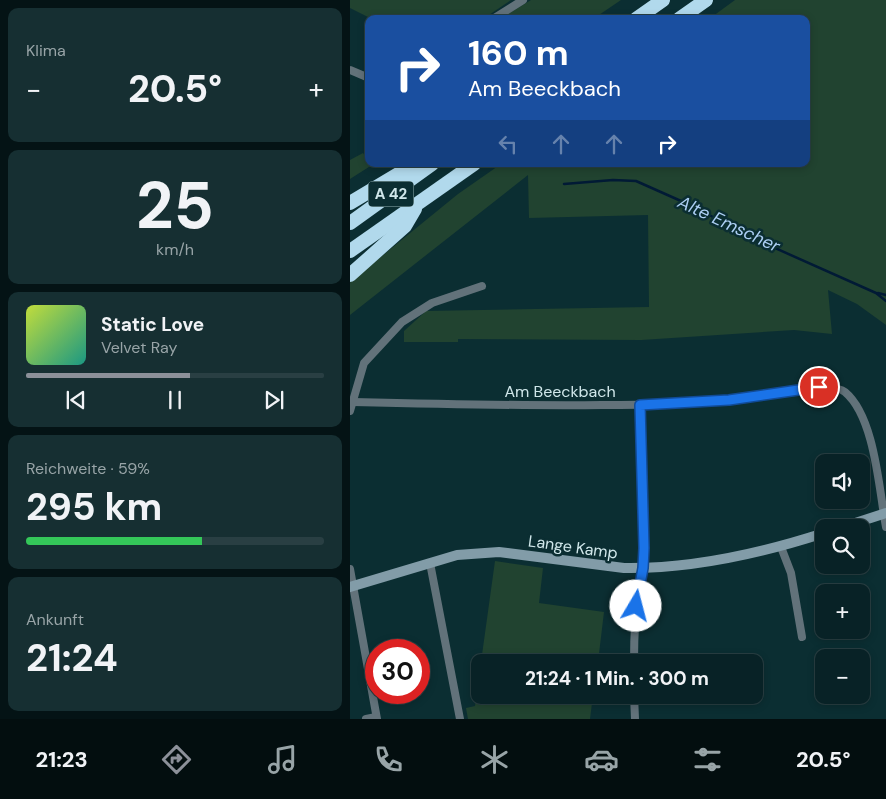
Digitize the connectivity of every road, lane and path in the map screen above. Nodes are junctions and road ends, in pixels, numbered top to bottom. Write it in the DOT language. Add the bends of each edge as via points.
graph roads {
  1 [pos="523,0"];
  2 [pos="663,0"];
  3 [pos="706,0"];
  4 [pos="499,15"];
  5 [pos="642,15"];
  6 [pos="685,15"];
  7 [pos="350,70"];
  8 [pos="365,76"];
  9 [pos="410,167"];
  10 [pos="428,167"];
  11 [pos="470,167"];
  12 [pos="420,202"];
  13 [pos="350,203"];
  14 [pos="350,223"];
  15 [pos="350,252"];
  16 [pos="350,275"];
  17 [pos="482,286"];
  18 [pos="353,402"];
  19 [pos="640,405"];
  20 [pos="350,411"];
  21 [pos="885,513"];
  22 [pos="867,519"];
  23 [pos="886,527"];
  24 [pos="815,536"];
  25 [pos="781,547"];
  26 [pos="430,563"];
  27 [pos="643,568"];
  28 [pos="350,569"];
  29 [pos="352,587"];
  30 [pos="802,637"];
  31 [pos="634,654"];
  32 [pos="634,704"];
  33 [pos="376,718"];
  34 [pos="366,719"];
  35 [pos="460,719"];
  36 [pos="635,719"];
  1 -- 4 [label="street"];
  2 -- 5 [label="highway"];
  3 -- 6 [label="highway"];
  7 -- 8 [label="street"];
  9 -- 13 [label="highway"];
  10 -- 14 [label="highway, A 42"];
  11 -- 12 [label="highway, A 42"];
  12 -- 15 [label="highway, A 42"];
  12 -- 16 [label="highway" via="405,226"];
  17 -- 18 [label="street" via="432,303 402,322 364,362"];
  18 -- 19 [label="street, Am Beeckbach"];
  18 -- 20 [label="street"];
  19 -- 21 [label="street, Am Beeckbach" via="729,400 819,387 844,390 861,415 873,448"];
  19 -- 27 [label="street"];
  21 -- 22 [label="street"];
  21 -- 23 [label="street, Am Beeckbach"];
  24 -- 25 [label="street, Lange Kamp"];
  25 -- 27 [label="street, Lange Kamp" via="704,562"];
  25 -- 30 [label="street" via="791,573"];
  26 -- 27 [label="street, Lange Kamp" via="457,555 499,552"];
  26 -- 29 [label="street, Lange Kamp"];
  26 -- 35 [label="street"];
  27 -- 31 [label="street" via="634,626"];
  28 -- 29 [label="street"];
  29 -- 33 [label="street"];
  32 -- 36 [label="street"];
  33 -- 34 [label="street"];
}
